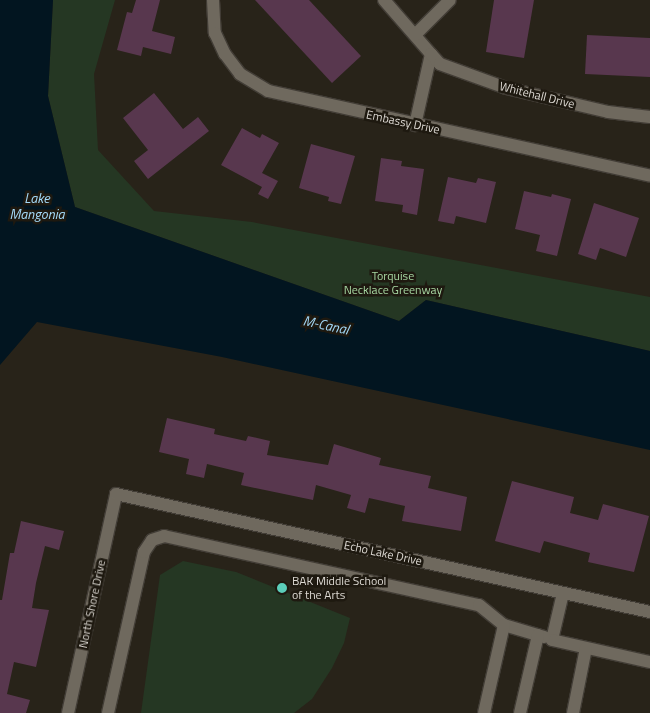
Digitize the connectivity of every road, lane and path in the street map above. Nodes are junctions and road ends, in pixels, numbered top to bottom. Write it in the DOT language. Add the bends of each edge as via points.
graph roads {
  1 [pos="213,0"];
  2 [pos="384,0"];
  3 [pos="445,2"];
  4 [pos="414,35"];
  5 [pos="432,54"];
  6 [pos="650,117"];
  7 [pos="415,125"];
  8 [pos="650,176"];
  9 [pos="116,494"];
  10 [pos="563,593"];
  11 [pos="650,612"];
  12 [pos="504,625"];
  13 [pos="538,635"];
  14 [pos="552,640"];
  15 [pos="586,648"];
  16 [pos="650,662"];
  17 [pos="68,713"];
  18 [pos="108,713"];
  19 [pos="484,713"];
  20 [pos="520,713"];
  21 [pos="573,713"];
  1 -- 7 [label="street, Embassy Drive" via="215,33 225,54 240,74 258,87 279,95"];
  2 -- 4 [label="street, Whitehall Drive"];
  3 -- 4 [label="street"];
  4 -- 5 [label="street, Whitehall Drive"];
  5 -- 6 [label="street, Whitehall Drive" via="440,64 506,88 608,112"];
  5 -- 7 [label="street"];
  7 -- 8 [label="street, Embassy Drive"];
  9 -- 10 [label="street, Echo Lake Drive"];
  9 -- 17 [label="street, North Shore Drive"];
  10 -- 11 [label="street, Echo Lake Drive"];
  10 -- 14 [label="street"];
  12 -- 13 [label="street"];
  12 -- 18 [label="street" via="479,605 164,536 152,540 144,552"];
  12 -- 19 [label="street"];
  13 -- 14 [label="street"];
  13 -- 20 [label="street"];
  14 -- 15 [label="street"];
  15 -- 16 [label="street"];
  15 -- 21 [label="street"];
}
